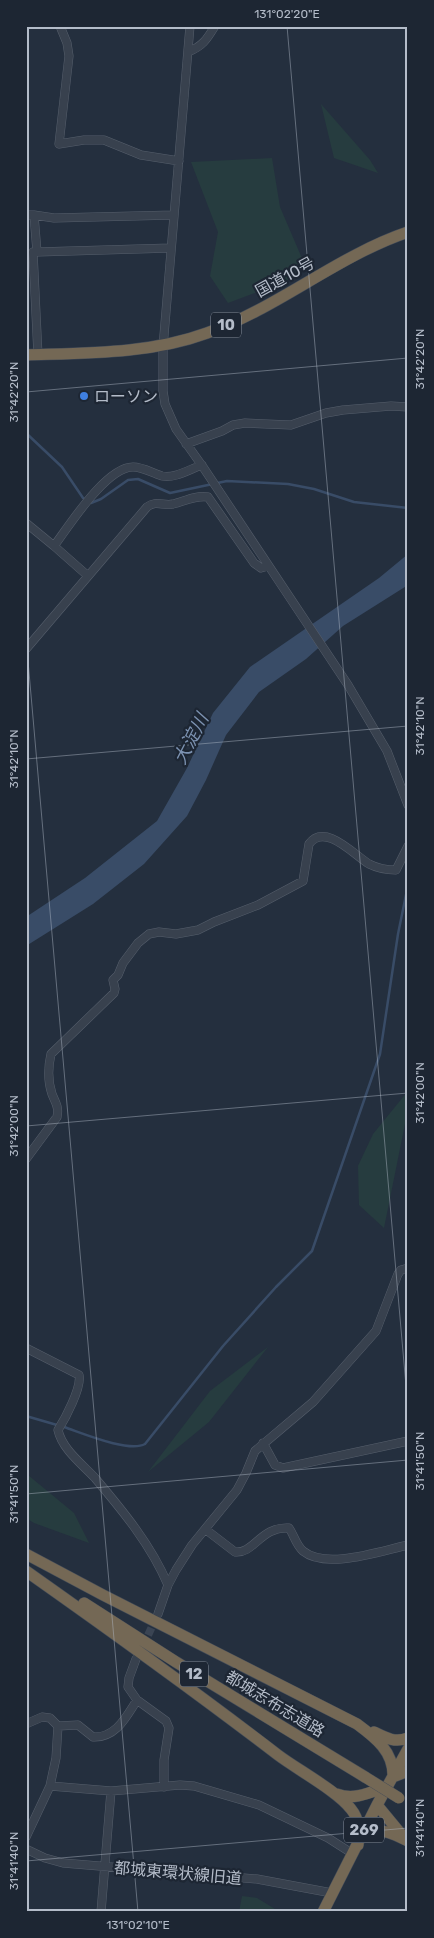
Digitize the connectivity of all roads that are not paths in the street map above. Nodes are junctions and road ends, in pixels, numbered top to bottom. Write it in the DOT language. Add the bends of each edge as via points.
graph roads {
  1 [pos="60,26"];
  2 [pos="190,26"];
  3 [pos="215,26"];
  4 [pos="188,52"];
  5 [pos="179,161"];
  6 [pos="30,215"];
  7 [pos="174,215"];
  8 [pos="408,232"];
  9 [pos="171,248"];
  10 [pos="37,252"];
  11 [pos="163,346"];
  12 [pos="38,354"];
  13 [pos="26,355"];
  14 [pos="408,407"];
  15 [pos="186,444"];
  16 [pos="202,466"];
  17 [pos="26,523"];
  18 [pos="54,546"];
  19 [pos="268,566"];
  20 [pos="88,576"];
  21 [pos="26,648"];
  22 [pos="408,805"];
  23 [pos="408,846"];
  24 [pos="26,1159"];
  25 [pos="408,1268"];
  26 [pos="26,1348"];
  27 [pos="408,1441"];
  28 [pos="262,1443"];
  29 [pos="205,1529"];
  30 [pos="408,1545"];
  31 [pos="26,1554"];
  32 [pos="26,1566"];
  33 [pos="26,1571"];
  34 [pos="168,1585"];
  35 [pos="158,1614"];
  36 [pos="136,1659"];
  37 [pos="137,1700"];
  38 [pos="26,1724"];
  39 [pos="356,1724"];
  40 [pos="58,1726"];
  41 [pos="408,1738"];
  42 [pos="408,1749"];
  43 [pos="408,1771"];
  44 [pos="390,1781"];
  45 [pos="50,1786"];
  46 [pos="164,1787"];
  47 [pos="111,1791"];
  48 [pos="329,1791"];
  49 [pos="403,1800"];
  50 [pos="377,1805"];
  51 [pos="363,1831"];
  52 [pos="26,1837"];
  53 [pos="407,1840"];
  54 [pos="26,1849"];
  55 [pos="355,1850"];
  56 [pos="104,1867"];
  57 [pos="332,1893"];
  58 [pos="101,1912"];
  59 [pos="323,1912"];
  1 -- 5 [label="street" via="69,56 60,144 104,140 141,155"];
  2 -- 4 [label="street"];
  3 -- 4 [label="street" via="210,37"];
  4 -- 5 [label="street"];
  5 -- 7 [label="street"];
  6 -- 7 [label="street" via="54,218"];
  6 -- 10 [label="street"];
  7 -- 9 [label="street"];
  8 -- 11 [label="highway, 国道10号 / 10" via="370,247 252,314 208,333"];
  9 -- 10 [label="street"];
  9 -- 11 [label="street"];
  10 -- 12 [label="street" via="33,252"];
  11 -- 12 [label="highway, 国道10号 / 10"];
  11 -- 15 [label="street" via="165,404"];
  12 -- 13 [label="highway, 国道10号 / 10"];
  14 -- 15 [label="street" via="342,410 291,425 233,425"];
  15 -- 16 [label="street"];
  16 -- 18 [label="street" via="170,477 139,467 122,469 83,505"];
  16 -- 19 [label="street"];
  17 -- 18 [label="street"];
  18 -- 20 [label="street"];
  19 -- 20 [label="street" via="261,568 254,563 212,501 201,496 172,504 153,503 147,507"];
  19 -- 22 [label="street" via="327,653 387,751"];
  20 -- 21 [label="street"];
  23 -- 24 [label="street" via="396,870 388,870 372,865 336,840 318,837 309,844 303,881 258,906 198,930 149,934 138,943 113,980 114,993 51,1054 52,1094 59,1109 57,1117"];
  25 -- 28 [label="street" via="398,1274 376,1331 313,1402"];
  26 -- 34 [label="street" via="79,1375 81,1381 68,1415 58,1430 59,1437 138,1531 160,1564"];
  27 -- 28 [label="street" via="283,1468 275,1465"];
  28 -- 29 [label="street" via="237,1490"];
  29 -- 30 [label="street" via="240,1553 267,1532 288,1528 302,1550 331,1561"];
  29 -- 34 [label="street"];
  31 -- 39 [label="highway"];
  32 -- 49 [label="highway, 都城志布志道路 / 12, bridge"];
  33 -- 48 [label="highway" via="170,1672"];
  34 -- 35 [label="street"];
  36 -- 37 [label="street" via="128,1687"];
  37 -- 40 [label="street" via="119,1726 108,1735 93,1736 78,1725"];
  37 -- 46 [label="street" via="166,1721 169,1728"];
  38 -- 40 [label="street" via="42,1717 50,1718"];
  39 -- 41 [label="highway" via="388,1740"];
  39 -- 44 [label="highway" via="374,1736 392,1760"];
  40 -- 45 [label="street"];
  42 -- 44 [label="highway, 269"];
  43 -- 44 [label="highway"];
  44 -- 48 [label="highway" via="370,1793 342,1796"];
  44 -- 50 [label="highway, 269"];
  45 -- 47 [label="street"];
  45 -- 52 [label="street"];
  46 -- 47 [label="street"];
  46 -- 55 [label="street" via="194,1786 246,1800"];
  47 -- 56 [label="street"];
  48 -- 55 [label="highway" via="356,1816 359,1832"];
  50 -- 51 [label="highway, 269"];
  50 -- 53 [label="highway"];
  51 -- 53 [label="highway" via="390,1831"];
  51 -- 55 [label="highway, 269"];
  54 -- 56 [label="street, 都城東環状線旧道" via="63,1863"];
  55 -- 57 [label="highway, 269"];
  56 -- 57 [label="street, 都城東環状線旧道" via="257,1879"];
  56 -- 58 [label="street"];
  57 -- 59 [label="highway, 269"];
}
